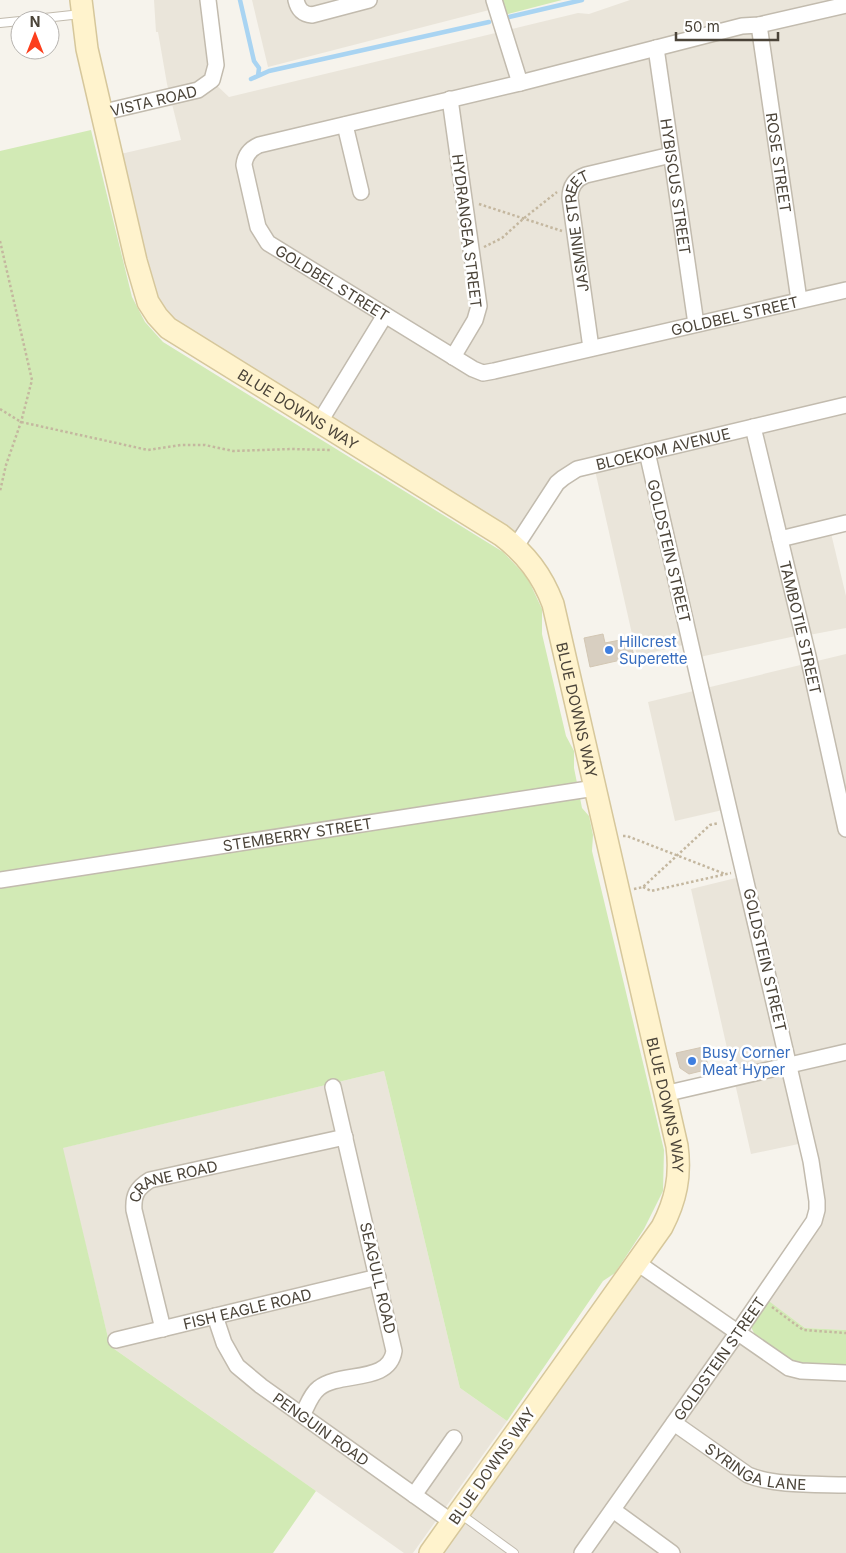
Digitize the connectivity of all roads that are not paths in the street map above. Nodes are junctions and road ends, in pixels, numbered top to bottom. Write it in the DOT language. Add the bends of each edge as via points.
graph roads {
  1 [pos="208,0"];
  2 [pos="296,0"];
  3 [pos="369,0"];
  4 [pos="494,0"];
  5 [pos="846,5"];
  6 [pos="81,7"];
  7 [pos="60,12"];
  8 [pos="759,25"];
  9 [pos="656,48"];
  10 [pos="520,83"];
  11 [pos="450,100"];
  12 [pos="100,113"];
  13 [pos="345,124"];
  14 [pos="671,155"];
  15 [pos="361,192"];
  16 [pos="846,290"];
  17 [pos="799,300"];
  18 [pos="385,315"];
  19 [pos="696,324"];
  20 [pos="591,348"];
  21 [pos="453,357"];
  22 [pos="846,405"];
  23 [pos="319,423"];
  24 [pos="753,427"];
  25 [pos="647,452"];
  26 [pos="846,523"];
  27 [pos="780,539"];
  28 [pos="516,546"];
  29 [pos="595,788"];
  30 [pos="846,829"];
  31 [pos="0,880"];
  32 [pos="846,1052"];
  33 [pos="789,1064"];
  34 [pos="333,1087"];
  35 [pos="664,1094"];
  36 [pos="345,1137"];
  37 [pos="636,1262"];
  38 [pos="378,1278"];
  39 [pos="215,1316"];
  40 [pos="163,1329"];
  41 [pos="738,1332"];
  42 [pos="116,1340"];
  43 [pos="846,1373"];
  44 [pos="303,1414"];
  45 [pos="674,1423"];
  46 [pos="454,1438"];
  47 [pos="846,1485"];
  48 [pos="414,1495"];
  49 [pos="613,1510"];
  50 [pos="455,1517"];
  51 [pos="430,1553"];
  52 [pos="514,1553"];
  53 [pos="582,1553"];
  54 [pos="672,1553"];
  1 -- 12 [label="street, VISTA ROAD" via="216,65 208,84 193,92"];
  2 -- 3 [label="street" via="300,10 312,15"];
  4 -- 10 [label="street"];
  5 -- 8 [label="street, GOLDBEL STREET"];
  6 -- 7 [label="lane"];
  6 -- 12 [label="street, BLUE DOWNS WAY"];
  8 -- 9 [label="street, GOLDBEL STREET" via="742,26"];
  8 -- 17 [label="street, ROSE STREET"];
  9 -- 10 [label="street, GOLDBEL STREET"];
  9 -- 14 [label="street, HYBISCUS STREET"];
  10 -- 11 [label="street, GOLDBEL STREET"];
  11 -- 13 [label="street, GOLDBEL STREET"];
  11 -- 21 [label="street, HYDRANGEA STREET" via="478,311"];
  12 -- 23 [label="street, BLUE DOWNS WAY" via="136,262 148,302 157,316 168,328"];
  13 -- 15 [label="street"];
  13 -- 18 [label="street, GOLDBEL STREET" via="254,147 245,159 244,170 258,227 264,238"];
  14 -- 19 [label="street, HYBISCUS STREET"];
  14 -- 20 [label="street, JASMINE STREET" via="582,177 575,182 570,193"];
  16 -- 17 [label="street, GOLDBEL STREET"];
  17 -- 19 [label="street, GOLDBEL STREET"];
  18 -- 21 [label="street, GOLDBEL STREET"];
  18 -- 23 [label="street"];
  19 -- 20 [label="street, GOLDBEL STREET"];
  20 -- 21 [label="street, GOLDBEL STREET" via="489,373 478,371"];
  22 -- 24 [label="street, BLOEKOM AVENUE"];
  23 -- 28 [label="street, BLUE DOWNS WAY"];
  24 -- 25 [label="street, BLOEKOM AVENUE"];
  24 -- 27 [label="street, TAMBOTIE STREET"];
  25 -- 28 [label="street, BLOEKOM AVENUE" via="585,467 563,478"];
  25 -- 33 [label="street, GOLDSTEIN STREET"];
  26 -- 27 [label="street"];
  27 -- 30 [label="street, TAMBOTIE STREET"];
  28 -- 29 [label="street, BLUE DOWNS WAY" via="537,572 553,604"];
  29 -- 31 [label="street, STEMBERRY STREET"];
  29 -- 35 [label="street, BLUE DOWNS WAY"];
  32 -- 33 [label="street"];
  33 -- 35 [label="street"];
  33 -- 41 [label="street, GOLDSTEIN STREET" via="811,1161 817,1210 814,1221"];
  34 -- 36 [label="street, SEAGULL ROAD"];
  35 -- 37 [label="street, BLUE DOWNS WAY" via="677,1146 679,1178 662,1227"];
  36 -- 38 [label="street, SEAGULL ROAD"];
  36 -- 40 [label="street, CRANE ROAD" via="150,1180 141,1185 135,1193 134,1210"];
  37 -- 41 [label="street"];
  37 -- 50 [label="street, BLUE DOWNS WAY"];
  38 -- 39 [label="street, FISH EAGLE ROAD"];
  38 -- 44 [label="street, SEAGULL ROAD" via="394,1344 393,1360 380,1371 319,1388"];
  39 -- 40 [label="street, FISH EAGLE ROAD"];
  39 -- 44 [label="street, PENGUIN ROAD" via="224,1343 237,1366"];
  40 -- 42 [label="street, FISH EAGLE ROAD"];
  41 -- 43 [label="street" via="789,1368"];
  41 -- 45 [label="street, GOLDSTEIN STREET"];
  44 -- 48 [label="street, PENGUIN ROAD"];
  45 -- 47 [label="street, SYRINGA LANE" via="756,1478"];
  45 -- 49 [label="street, GOLDSTEIN STREET"];
  46 -- 48 [label="street"];
  48 -- 50 [label="street, PENGUIN ROAD"];
  49 -- 53 [label="street, GOLDSTEIN STREET"];
  49 -- 54 [label="street"];
  50 -- 51 [label="street, BLUE DOWNS WAY"];
  50 -- 52 [label="lane"];
}
